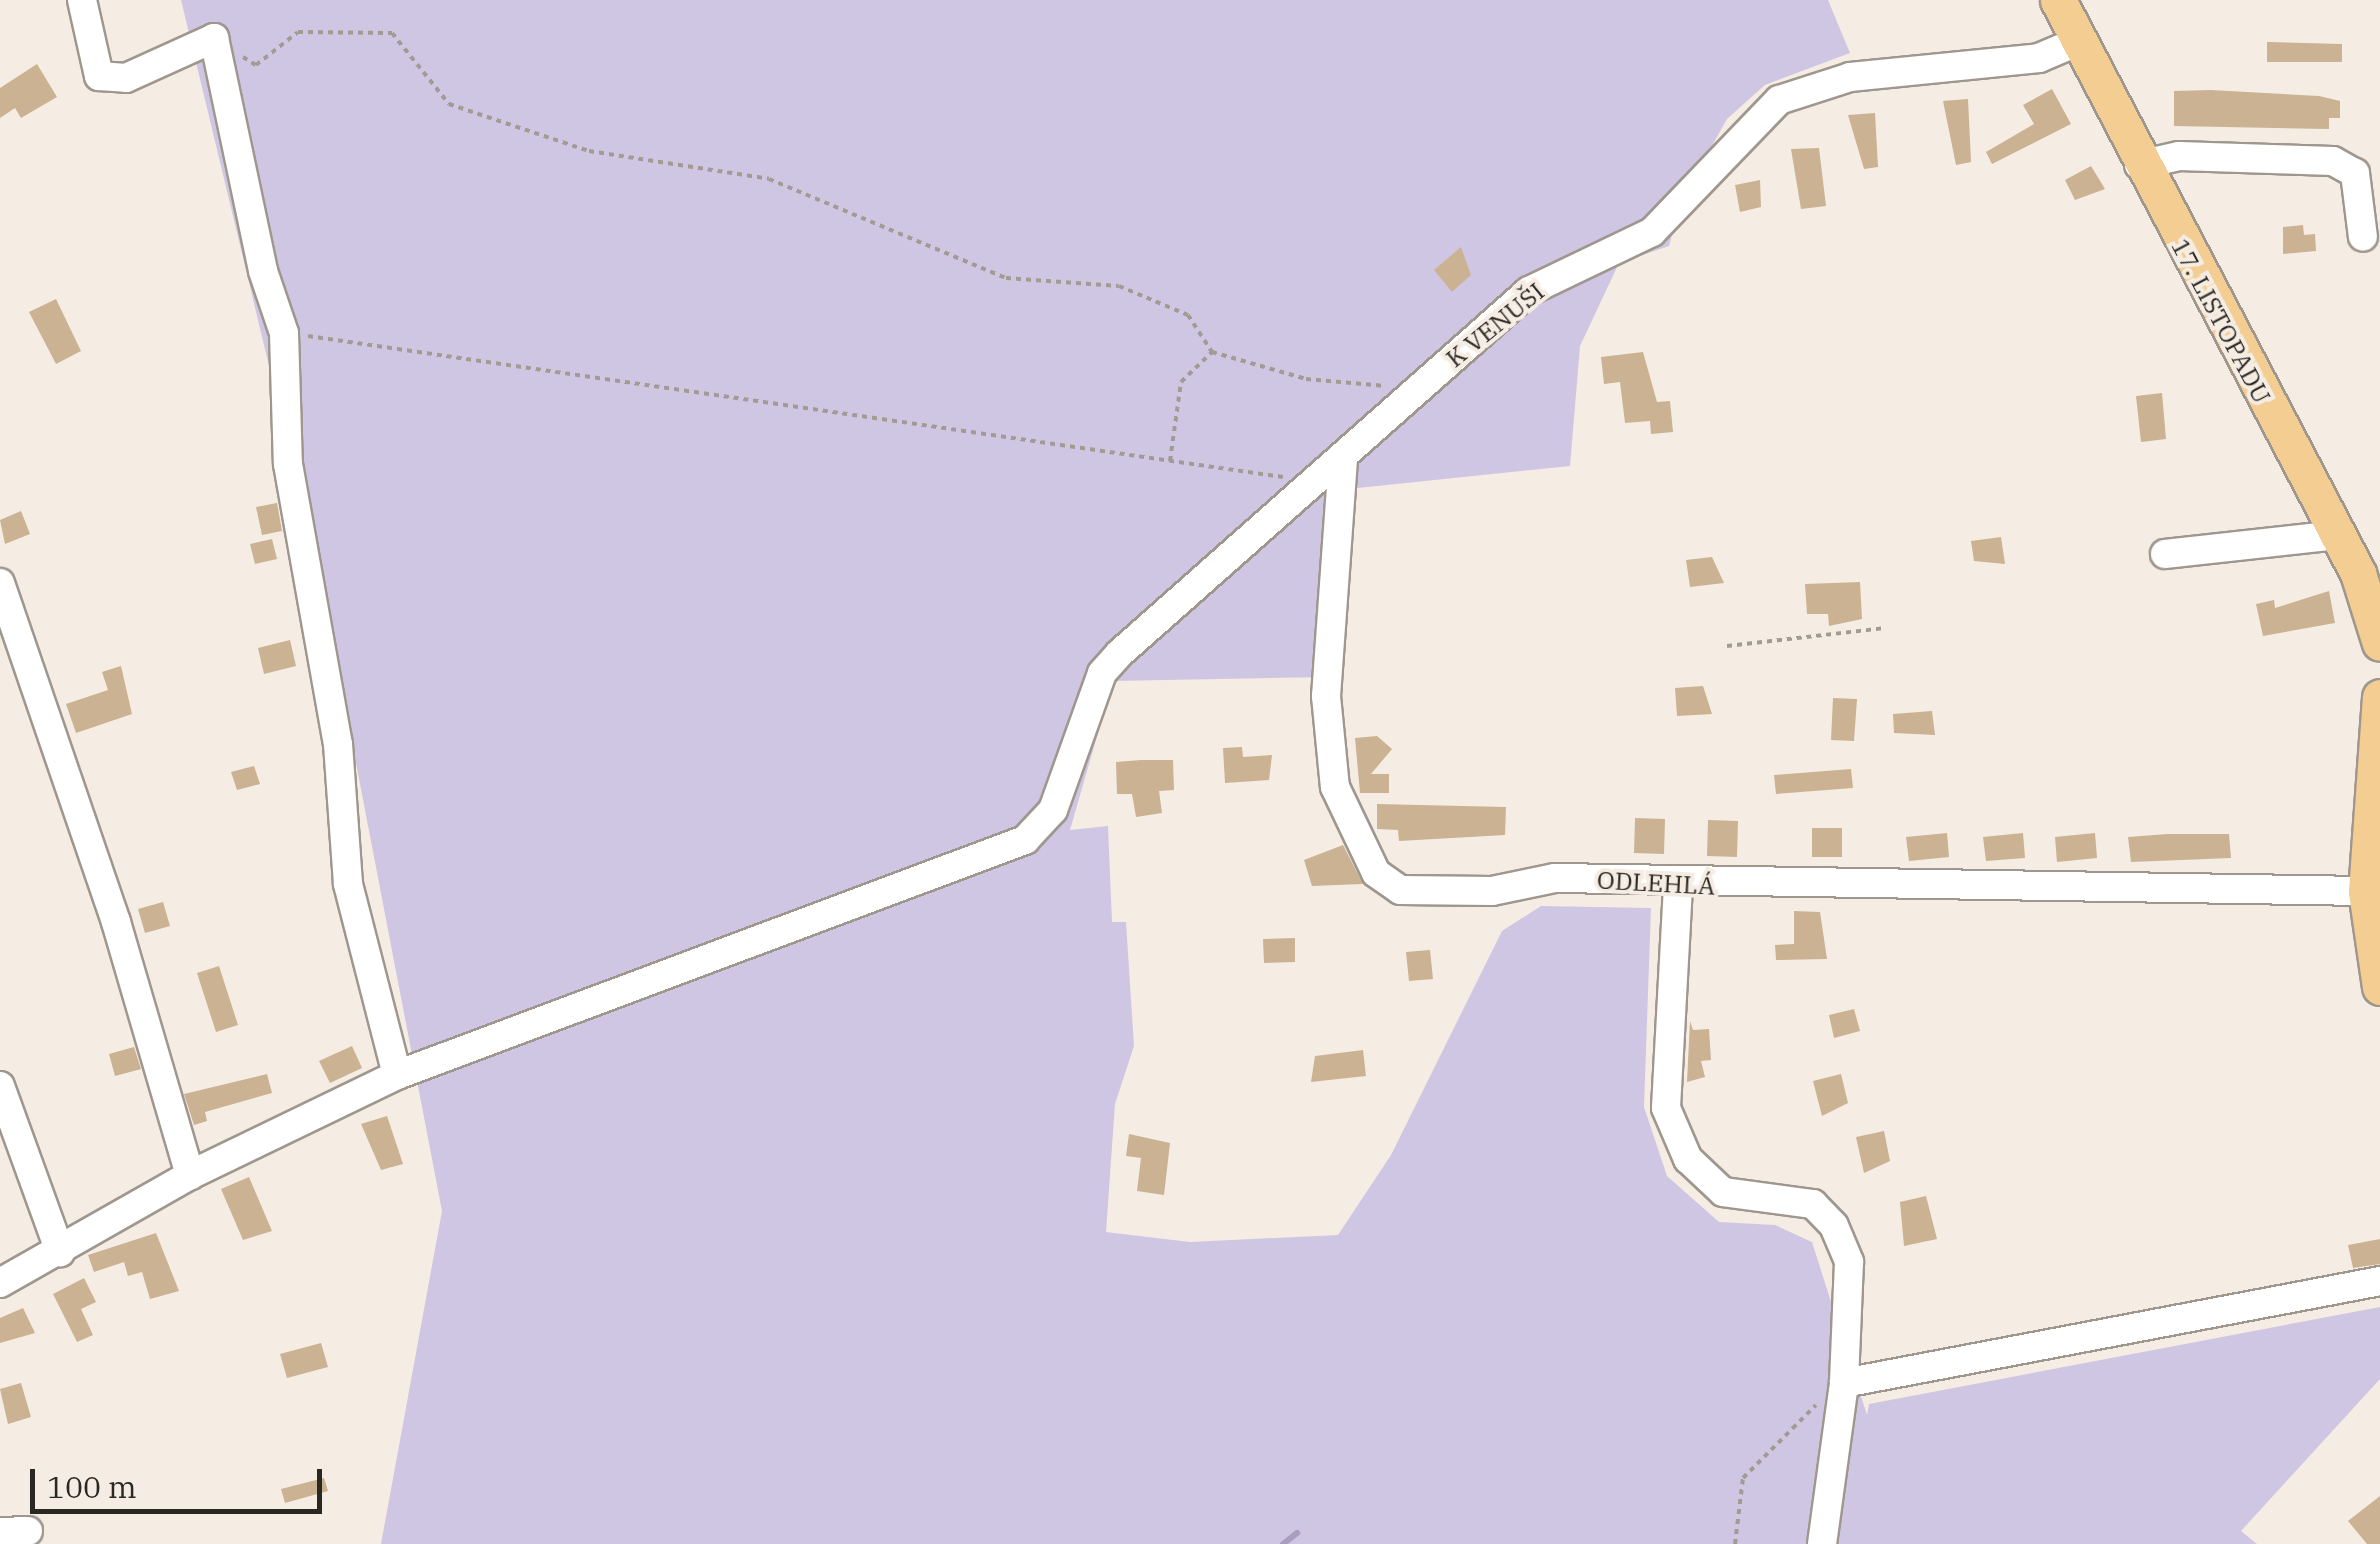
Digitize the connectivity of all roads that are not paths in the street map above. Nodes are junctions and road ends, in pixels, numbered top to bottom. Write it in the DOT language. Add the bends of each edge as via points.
graph roads {
  1 [pos="82,0"];
  2 [pos="2058,0"];
  3 [pos="2075,44"];
  4 [pos="2139,165"];
  5 [pos="2363,237"];
  6 [pos="1343,459"];
  7 [pos="2337,535"];
  8 [pos="2165,554"];
  9 [pos="0,584"];
  10 [pos="2380,643"];
  11 [pos="2380,698"];
  12 [pos="1678,886"];
  13 [pos="2366,890"];
  14 [pos="2380,987"];
  15 [pos="397,1075"];
  16 [pos="0,1086"];
  17 [pos="190,1175"];
  18 [pos="60,1252"];
  19 [pos="2380,1281"];
  20 [pos="0,1284"];
  21 [pos="1844,1383"];
  22 [pos="1822,1544"];
  1 -- 15 [label="street" via="99,76 126,78 214,38 262,271 284,334 288,464 338,744 348,884"];
  2 -- 3 [label="main road, 17. LISTOPADU"];
  3 -- 4 [label="main road, 17. LISTOPADU"];
  3 -- 6 [label="street, K VENUŠI" via="2039,58 1850,77 1779,100 1652,232 1529,291"];
  4 -- 5 [label="street" via="2178,156 2333,161 2355,174"];
  4 -- 7 [label="main road, 17. LISTOPADU"];
  6 -- 12 [label="street, ODLEHLÁ" via="1326,696 1335,787 1376,873 1415,890 1492,891 1555,878"];
  6 -- 15 [label="street, K VENUŠI" via="1102,673 1052,810 1025,840"];
  7 -- 8 [label="street"];
  7 -- 10 [label="main road, 17. LISTOPADU" via="2370,598"];
  9 -- 17 [label="street" via="116,922"];
  11 -- 13 [label="main road"];
  12 -- 13 [label="street, ODLEHLÁ"];
  12 -- 21 [label="street" via="1666,1108 1688,1159 1723,1192 1813,1204 1834,1226 1850,1262"];
  13 -- 14 [label="main road"];
  15 -- 17 [label="street"];
  16 -- 18 [label="street"];
  17 -- 18 [label="street"];
  18 -- 20 [label="street"];
  19 -- 21 [label="street"];
  21 -- 22 [label="street"];
}
